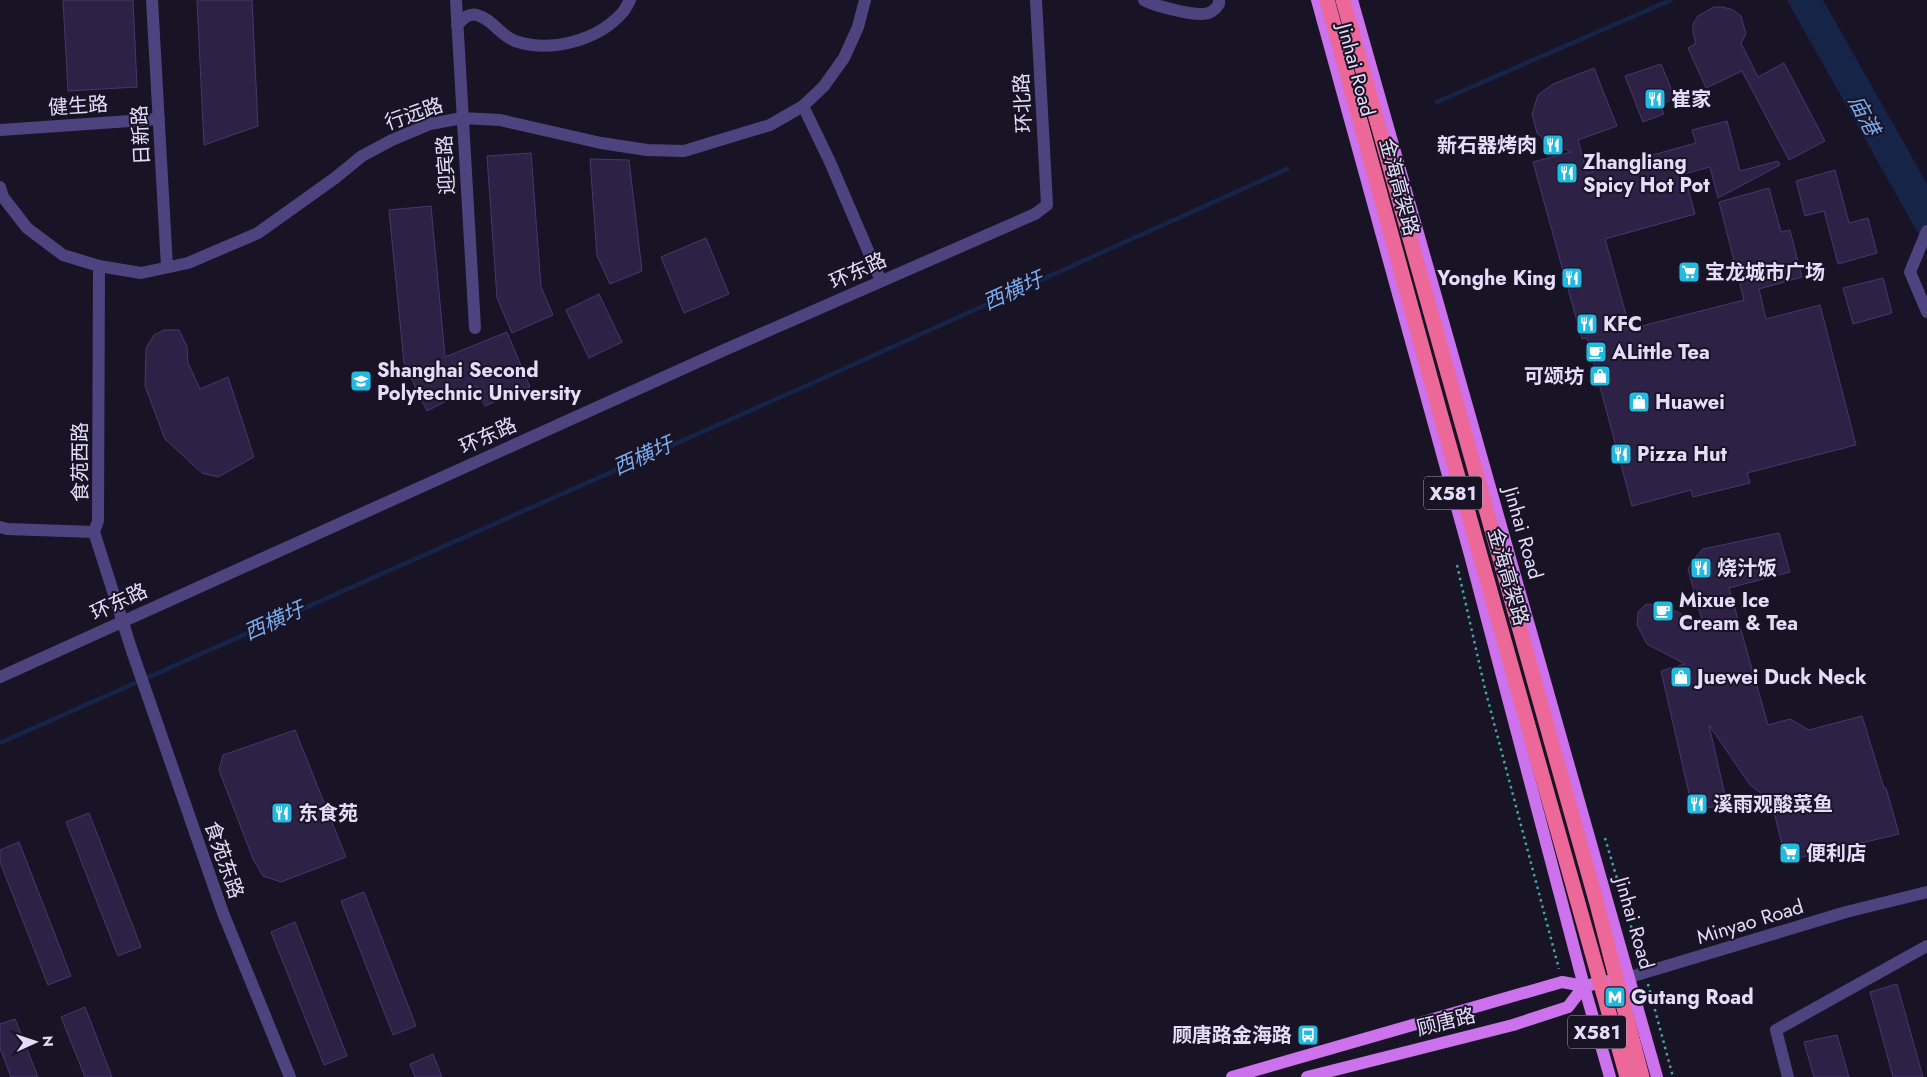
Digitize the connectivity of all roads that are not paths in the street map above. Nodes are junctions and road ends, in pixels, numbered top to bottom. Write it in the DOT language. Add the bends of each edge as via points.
graph roads {
  1 [pos="152,0"];
  2 [pos="456,0"];
  3 [pos="630,0"];
  4 [pos="865,0"];
  5 [pos="1036,0"];
  6 [pos="1144,0"];
  7 [pos="1219,0"];
  8 [pos="1317,0"];
  9 [pos="1327,0"];
  10 [pos="1343,0"];
  11 [pos="1352,0"];
  12 [pos="457,25"];
  13 [pos="803,106"];
  14 [pos="462,118"];
  15 [pos="159,119"];
  16 [pos="0,130"];
  17 [pos="0,187"];
  18 [pos="1047,205"];
  19 [pos="1927,231"];
  20 [pos="99,266"];
  21 [pos="167,267"];
  22 [pos="881,281"];
  23 [pos="1927,312"];
  24 [pos="475,328"];
  25 [pos="0,527"];
  26 [pos="94,532"];
  27 [pos="124,621"];
  28 [pos="132,651"];
  29 [pos="0,677"];
  30 [pos="1927,892"];
  31 [pos="1927,946"];
  32 [pos="1630,977"];
  33 [pos="1584,986"];
  34 [pos="290,1077"];
  35 [pos="1232,1077"];
  36 [pos="1307,1077"];
  37 [pos="1610,1077"];
  38 [pos="1627,1077"];
  39 [pos="1642,1077"];
  40 [pos="1657,1077"];
  41 [pos="1788,1077"];
  1 -- 15 [label="street, 日新路"];
  2 -- 12 [label="street, 迎宾路"];
  3 -- 12 [label="street" via="622,13 602,30 576,42 544,46 514,41 475,14 466,16"];
  4 -- 13 [label="street, 行远路" via="858,28 844,58 824,86"];
  5 -- 18 [label="street, 环北路"];
  6 -- 7 [label="street" via="1202,14 1214,12"];
  8 -- 33 [label="main road, Jinhai Road / X581" via="1470,555"];
  9 -- 38 [label="highway, 金海高架路, bridge"];
  10 -- 39 [label="highway, 金海高架路, bridge" via="1597,904"];
  11 -- 32 [label="main road, Jinhai Road / X581"];
  12 -- 14 [label="street, 迎宾路"];
  13 -- 14 [label="street, 行远路" via="770,125 684,151 647,150 500,120"];
  13 -- 22 [label="street"];
  14 -- 21 [label="street, 行远路" via="430,124 392,140 362,156 258,234 188,263"];
  14 -- 24 [label="street, 迎宾路"];
  15 -- 16 [label="street, 健生路"];
  15 -- 21 [label="street, 日新路"];
  17 -- 20 [label="street, 行远路" via="3,197 27,228 63,255"];
  18 -- 22 [label="street, 环东路" via="1035,214"];
  19 -- 23 [label="street" via="1910,272"];
  20 -- 21 [label="street, 行远路" via="141,273"];
  20 -- 26 [label="street, 食苑西路" via="98,521"];
  22 -- 27 [label="street, 环东路"];
  25 -- 26 [label="street"];
  26 -- 27 [label="street, 食苑西路"];
  27 -- 28 [label="street, 食苑西路"];
  27 -- 29 [label="street, 环东路"];
  28 -- 34 [label="street, 食苑东路" via="223,913"];
  30 -- 32 [label="street, Minyao Road" via="1846,912"];
  31 -- 41 [label="street" via="1776,1030"];
  32 -- 33 [label="main road, Minyao Road"];
  32 -- 40 [label="main road, Jinhai Road / X581"];
  33 -- 35 [label="main road" via="1562,982"];
  33 -- 36 [label="main road, 顾唐路" via="1568,1007"];
  33 -- 37 [label="main road, Jinhai Road / X581"];
}
